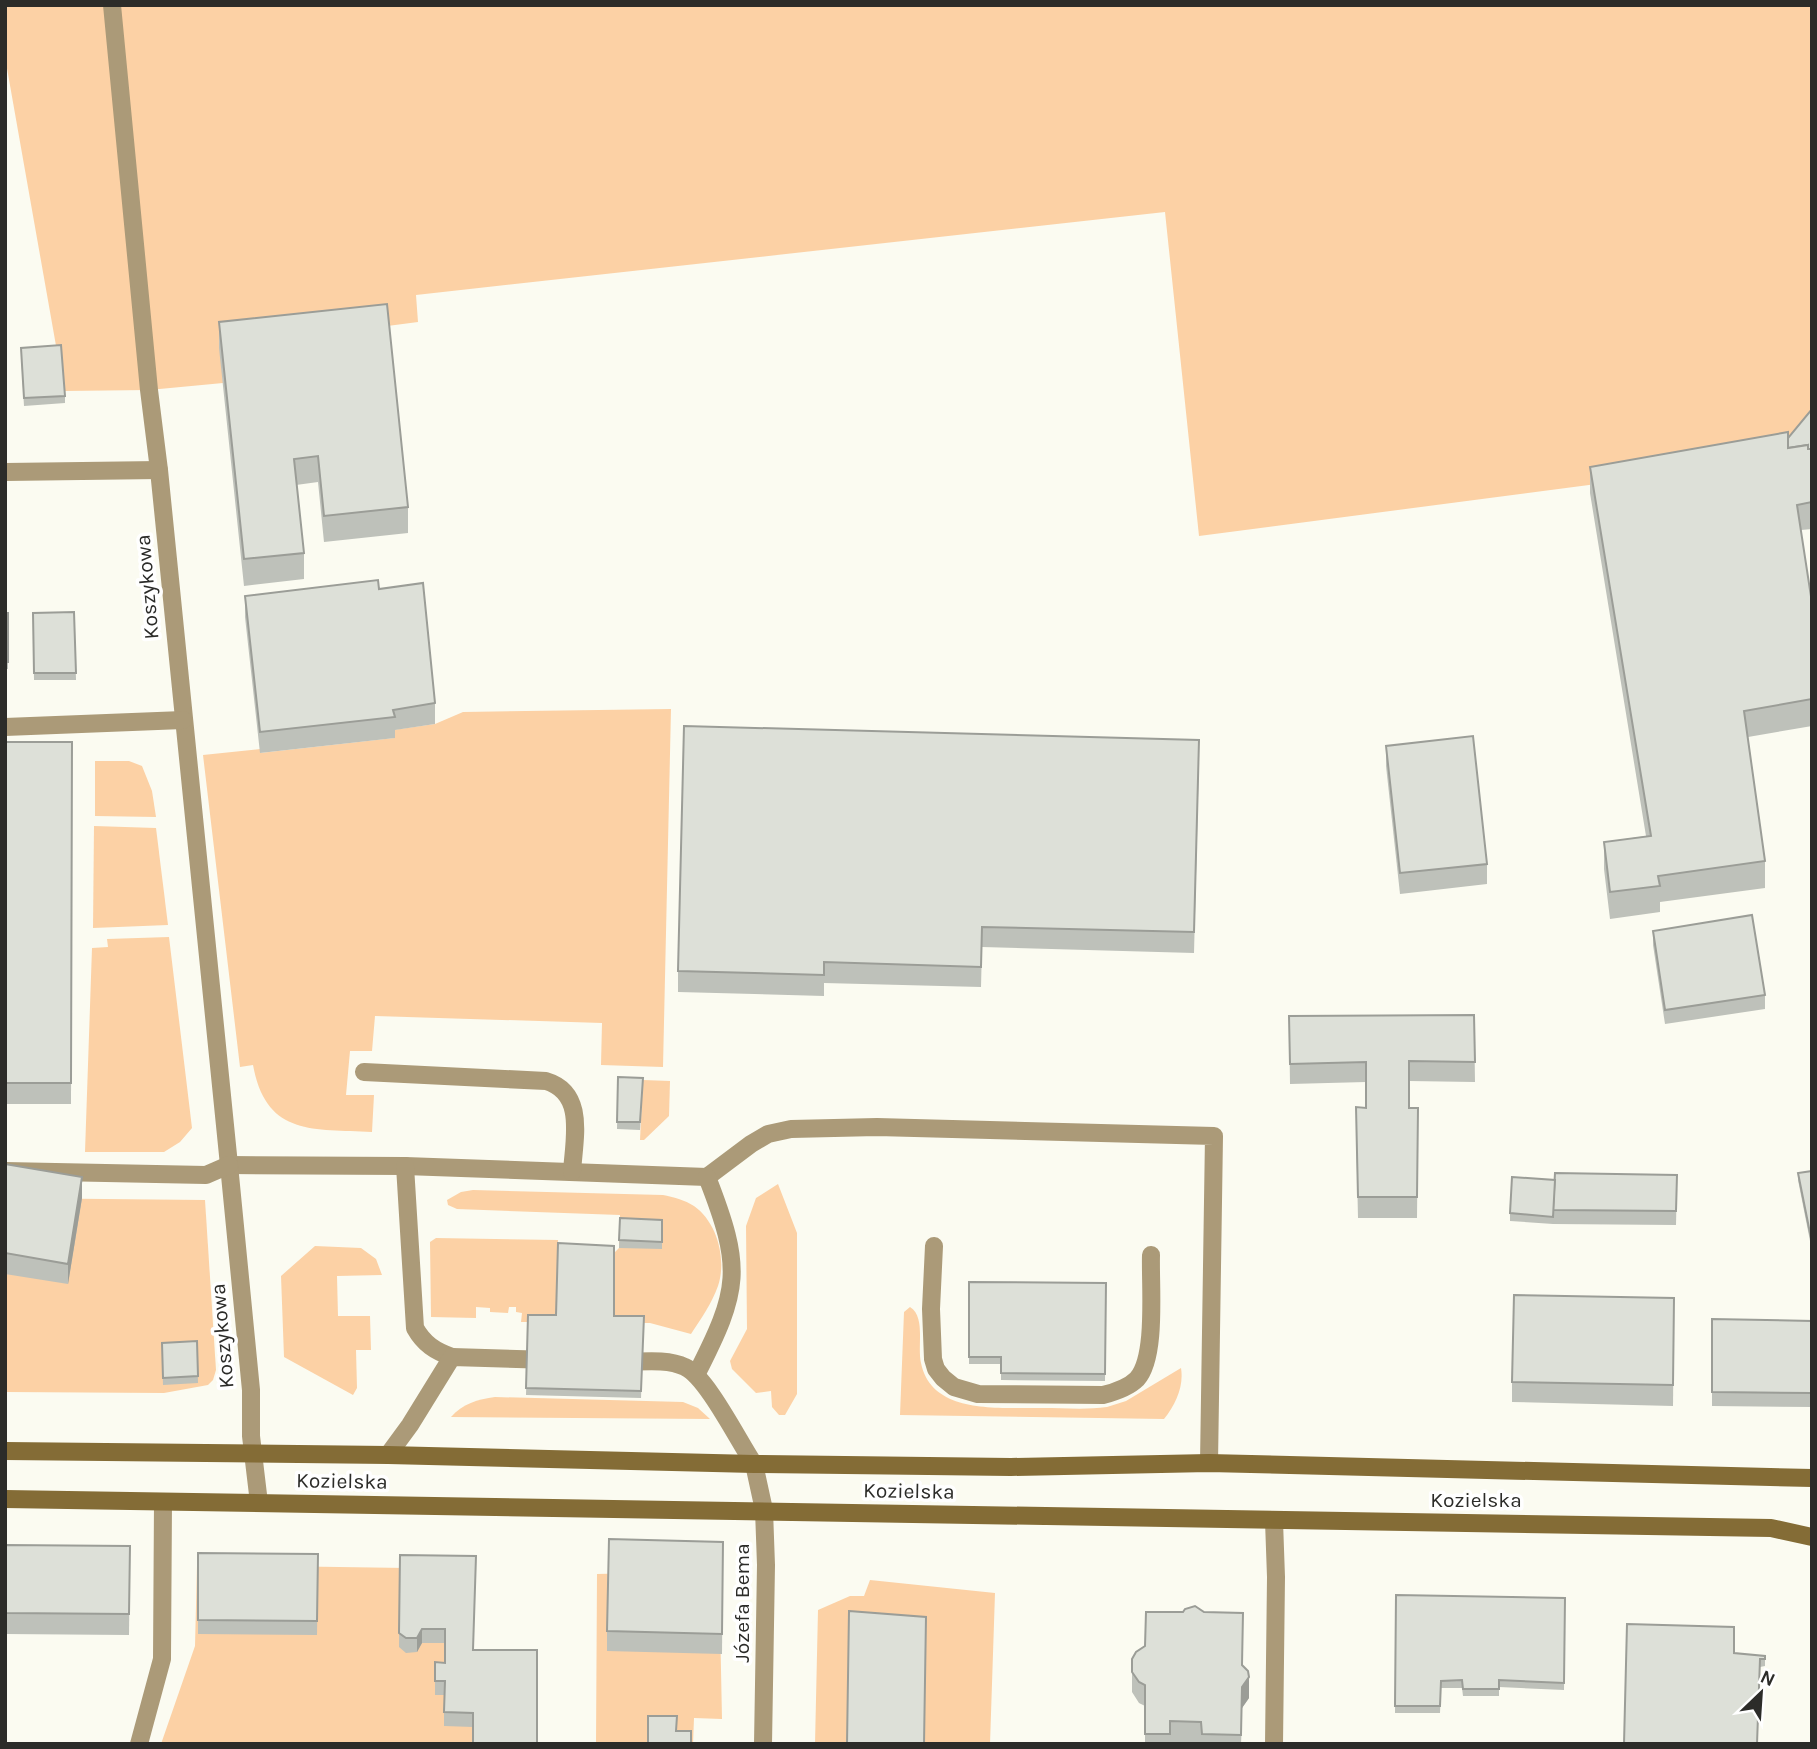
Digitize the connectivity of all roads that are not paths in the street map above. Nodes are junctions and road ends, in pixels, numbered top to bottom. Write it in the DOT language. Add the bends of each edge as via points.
graph roads {
  1 [pos="112,5"];
  2 [pos="159,470"];
  3 [pos="5,472"];
  4 [pos="183,720"];
  5 [pos="5,727"];
  6 [pos="364,1072"];
  7 [pos="229,1165"];
  8 [pos="405,1166"];
  9 [pos="5,1171"];
  10 [pos="572,1172"];
  11 [pos="707,1177"];
  12 [pos="934,1246"];
  13 [pos="1151,1255"];
  14 [pos="452,1357"];
  15 [pos="562,1360"];
  16 [pos="604,1361"];
  17 [pos="696,1375"];
  18 [pos="5,1451"];
  19 [pos="254,1454"];
  20 [pos="388,1455"];
  21 [pos="1209,1462"];
  22 [pos="754,1464"];
  23 [pos="1812,1478"];
  24 [pos="5,1499"];
  25 [pos="163,1502"];
  26 [pos="259,1503"];
  27 [pos="764,1510"];
  28 [pos="1274,1521"];
  29 [pos="1812,1537"];
  30 [pos="139,1744"];
  31 [pos="764,1744"];
  32 [pos="1274,1744"];
  1 -- 2 [label="street, Koszykowa"];
  2 -- 3 [label="street"];
  2 -- 4 [label="street, Koszykowa"];
  4 -- 5 [label="street"];
  4 -- 7 [label="street, Koszykowa"];
  6 -- 10 [label="street" via="556,1084 575,1112"];
  7 -- 8 [label="street"];
  7 -- 9 [label="street" via="206,1175"];
  7 -- 19 [label="street, Koszykowa"];
  8 -- 10 [label="street"];
  8 -- 14 [label="street" via="415,1328 435,1351"];
  10 -- 11 [label="street"];
  11 -- 17 [label="street" via="733,1263 727,1309"];
  11 -- 21 [label="street" via="768,1134 791,1129 1214,1136"];
  12 -- 13 [label="street" via="933,1359 936,1369 954,1387 978,1394 1103,1395 1135,1381 1149,1350"];
  14 -- 15 [label="street"];
  14 -- 20 [label="street"];
  16 -- 17 [label="street" via="673,1363"];
  17 -- 22 [label="street"];
  18 -- 19 [label="main road, Kozielska"];
  19 -- 20 [label="main road, Kozielska"];
  19 -- 26 [label="street, Koszykowa"];
  20 -- 22 [label="main road, Kozielska"];
  21 -- 22 [label="main road, Kozielska" via="1011,1467"];
  21 -- 23 [label="main road, Kozielska"];
  22 -- 27 [label="street, Józefa Bema"];
  24 -- 25 [label="main road, Kozielska"];
  25 -- 26 [label="main road, Kozielska"];
  25 -- 30 [label="street" via="162,1659"];
  26 -- 27 [label="main road, Kozielska"];
  27 -- 28 [label="main road, Kozielska"];
  27 -- 31 [label="street, Józefa Bema"];
  28 -- 29 [label="main road, Kozielska" via="1771,1528"];
  28 -- 32 [label="street"];
}
